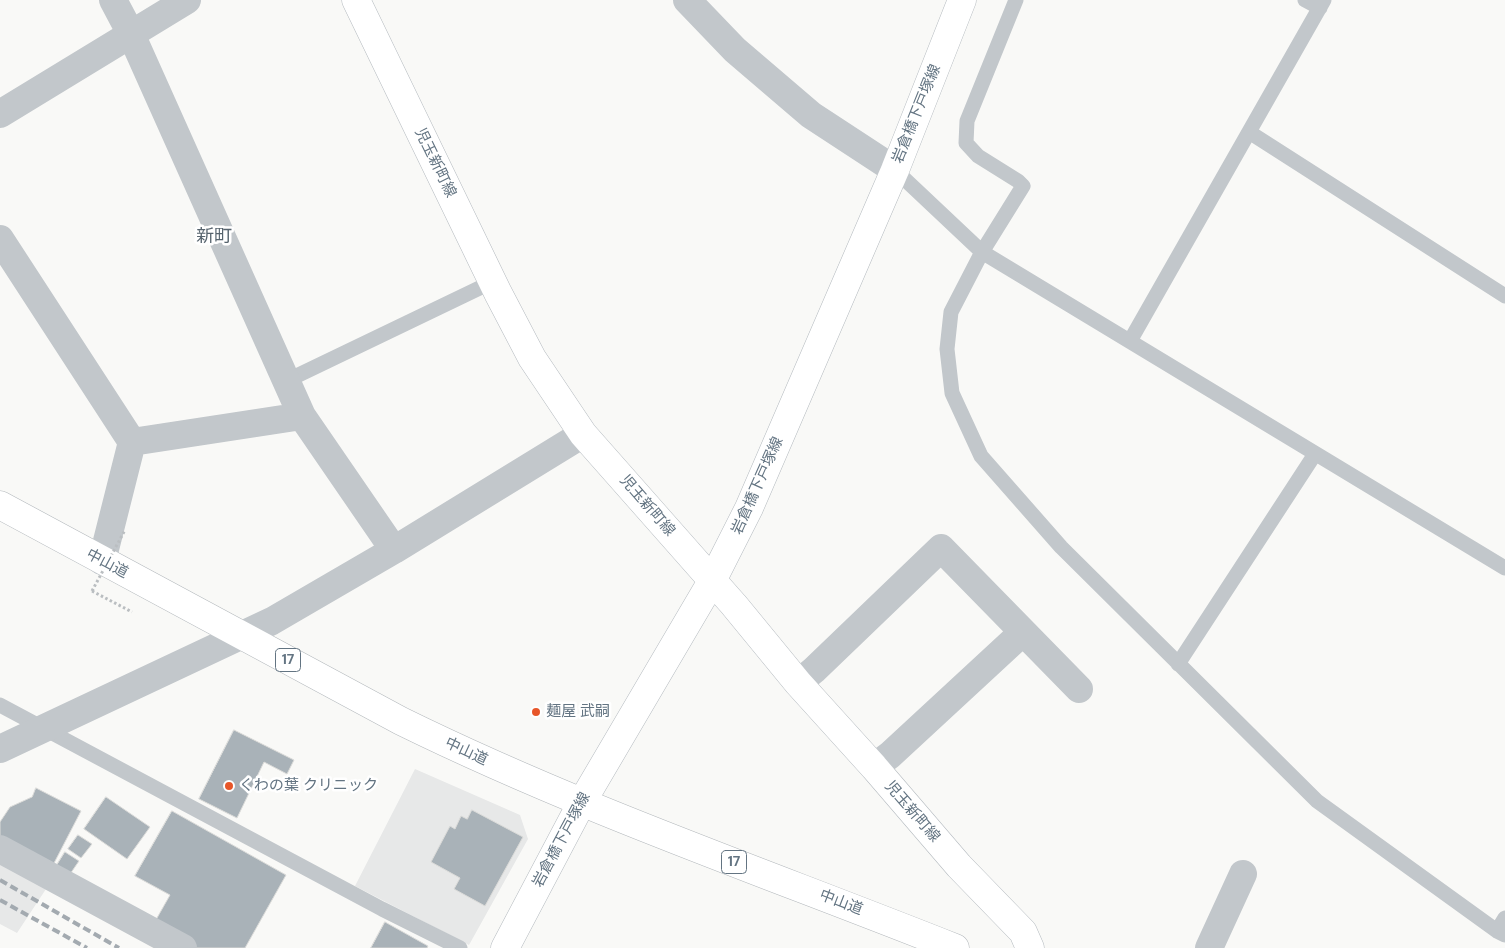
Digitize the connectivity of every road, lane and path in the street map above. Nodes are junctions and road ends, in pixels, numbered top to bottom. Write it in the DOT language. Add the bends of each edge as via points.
graph roads {
  1 [pos="113,0"];
  2 [pos="187,0"];
  3 [pos="356,0"];
  4 [pos="687,0"];
  5 [pos="962,0"];
  6 [pos="1016,0"];
  7 [pos="1305,0"];
  8 [pos="1322,4"];
  9 [pos="131,34"];
  10 [pos="0,114"];
  11 [pos="1249,132"];
  12 [pos="895,170"];
  13 [pos="0,239"];
  14 [pos="982,252"];
  15 [pos="492,282"];
  16 [pos="1505,296"];
  17 [pos="1130,341"];
  18 [pos="286,381"];
  19 [pos="302,416"];
  20 [pos="583,434"];
  21 [pos="132,442"];
  22 [pos="1315,454"];
  23 [pos="0,505"];
  24 [pos="125,530"];
  25 [pos="394,550"];
  26 [pos="102,561"];
  27 [pos="1505,568"];
  28 [pos="712,582"];
  29 [pos="132,612"];
  30 [pos="1023,632"];
  31 [pos="242,635"];
  32 [pos="1178,664"];
  33 [pos="798,683"];
  34 [pos="1078,689"];
  35 [pos="0,705"];
  36 [pos="44,729"];
  37 [pos="0,749"];
  38 [pos="874,766"];
  39 [pos="582,802"];
  40 [pos="0,849"];
  41 [pos="1243,874"];
  42 [pos="1502,928"];
  43 [pos="183,948"];
  44 [pos="460,948"];
  45 [pos="504,948"];
  46 [pos="954,948"];
  47 [pos="1030,948"];
  48 [pos="1209,948"];
  1 -- 9 [label="street"];
  2 -- 9 [label="street"];
  3 -- 15 [label="main road, 児玉新町線"];
  4 -- 12 [label="street" via="735,50 811,115"];
  5 -- 12 [label="main road, 岩倉橋下戸塚線"];
  6 -- 14 [label="lane" via="967,121 966,143 978,156 1023,186"];
  7 -- 8 [label="lane"];
  8 -- 11 [label="lane"];
  9 -- 10 [label="street"];
  9 -- 18 [label="street"];
  11 -- 16 [label="lane"];
  11 -- 17 [label="lane"];
  12 -- 14 [label="lane"];
  12 -- 28 [label="main road, 岩倉橋下戸塚線" via="749,508"];
  13 -- 21 [label="street"];
  14 -- 17 [label="lane"];
  14 -- 32 [label="lane" via="951,312 947,349 952,393 981,456 1061,547"];
  15 -- 18 [label="lane"];
  15 -- 20 [label="main road, 児玉新町線" via="532,358"];
  17 -- 22 [label="lane"];
  18 -- 19 [label="street"];
  19 -- 21 [label="street"];
  19 -- 25 [label="street"];
  20 -- 25 [label="street"];
  20 -- 28 [label="main road, 児玉新町線"];
  21 -- 26 [label="street"];
  22 -- 27 [label="lane"];
  22 -- 32 [label="lane"];
  23 -- 26 [label="main road, 中山道 / 17"];
  24 -- 29 [label="path, bridge" via="92,591"];
  25 -- 31 [label="street"];
  26 -- 31 [label="main road, 中山道 / 17"];
  28 -- 33 [label="main road, 児玉新町線"];
  28 -- 39 [label="main road, 岩倉橋下戸塚線"];
  30 -- 33 [label="street" via="941,548"];
  30 -- 34 [label="street"];
  30 -- 38 [label="street" via="890,755"];
  31 -- 36 [label="street"];
  31 -- 39 [label="main road, 中山道 / 17" via="460,750"];
  32 -- 42 [label="lane" via="1318,801"];
  33 -- 38 [label="main road, 児玉新町線"];
  35 -- 36 [label="lane"];
  36 -- 37 [label="street"];
  36 -- 44 [label="lane"];
  38 -- 47 [label="main road, 児玉新町線" via="959,866 1023,932"];
  39 -- 45 [label="main road, 岩倉橋下戸塚線"];
  39 -- 46 [label="main road, 中山道 / 17"];
  40 -- 43 [label="street"];
  41 -- 48 [label="street"];
}
